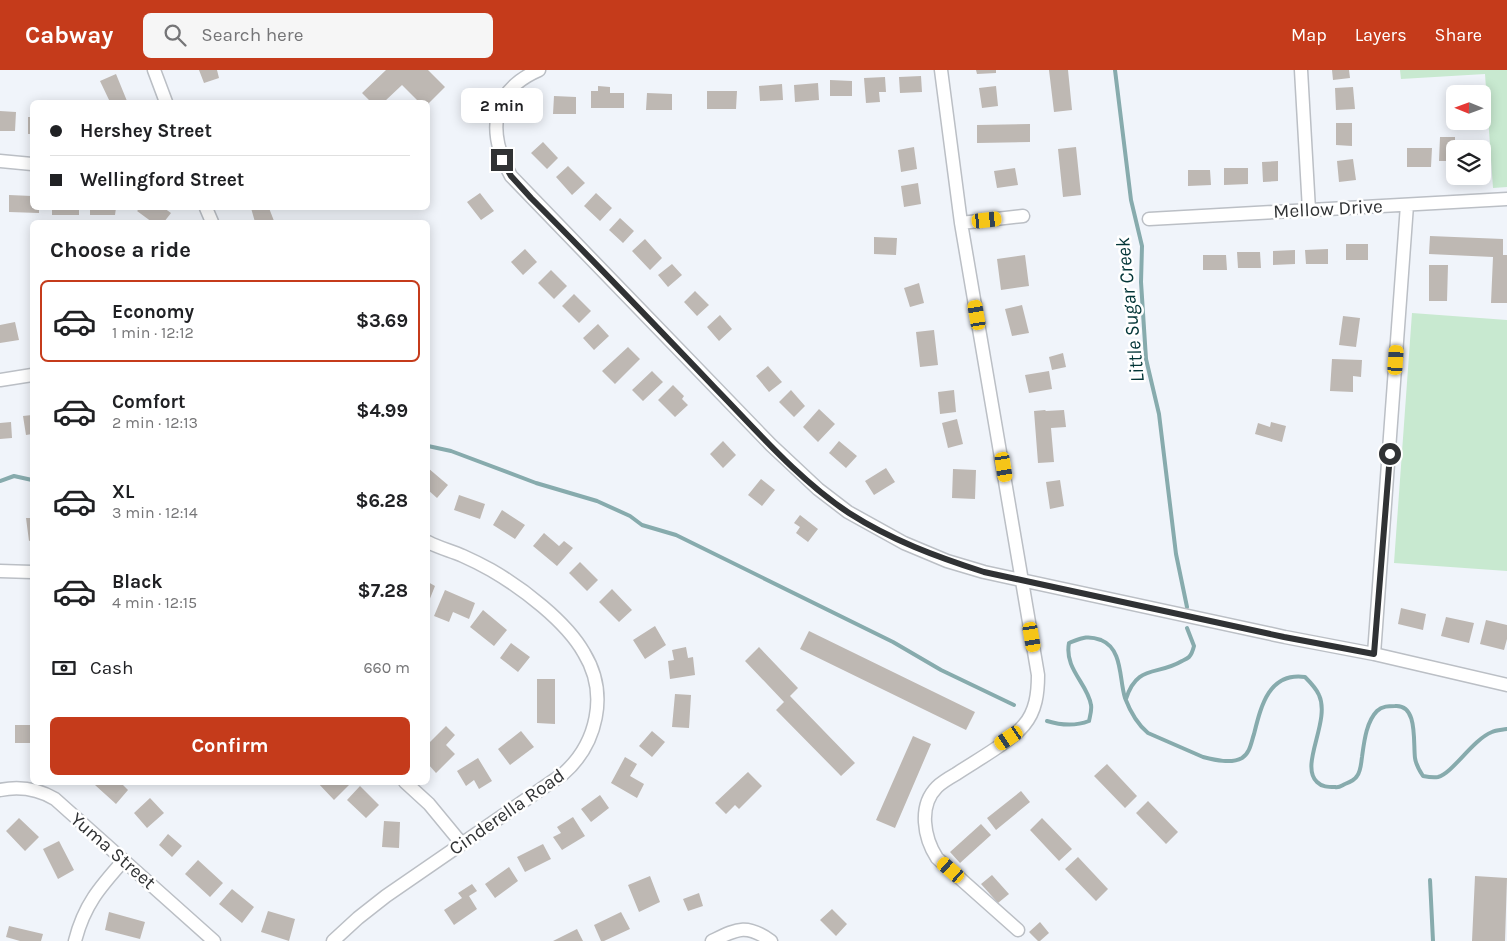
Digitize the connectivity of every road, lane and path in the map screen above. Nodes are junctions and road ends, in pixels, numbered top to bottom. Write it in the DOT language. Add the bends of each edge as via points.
graph roads {
  1 [pos="154,70"];
  2 [pos="539,70"];
  3 [pos="941,70"];
  4 [pos="1301,70"];
  5 [pos="165,100"];
  6 [pos="0,161"];
  7 [pos="30,164"];
  8 [pos="1507,199"];
  9 [pos="1407,205"];
  10 [pos="1308,210"];
  11 [pos="1023,216"];
  12 [pos="1149,219"];
  13 [pos="961,223"];
  14 [pos="30,375"];
  15 [pos="0,380"];
  16 [pos="430,543"];
  17 [pos="0,571"];
  18 [pos="30,572"];
  19 [pos="1022,580"];
  20 [pos="1374,654"];
  21 [pos="1507,685"];
  22 [pos="408,785"];
  23 [pos="0,790"];
  24 [pos="462,844"];
  25 [pos="124,860"];
  26 [pos="1018,930"];
  27 [pos="75,941"];
  28 [pos="214,941"];
  29 [pos="333,941"];
  30 [pos="712,941"];
  31 [pos="771,941"];
  1 -- 5 [label="street"];
  2 -- 19 [label="street" via="510,90 499,110 496,126 502,160 511,176 531,198 818,490 855,516 904,543 947,561"];
  3 -- 13 [label="street"];
  4 -- 10 [label="street"];
  6 -- 7 [label="street"];
  8 -- 9 [label="street, Mellow Drive"];
  9 -- 10 [label="street, Mellow Drive"];
  9 -- 20 [label="street"];
  10 -- 12 [label="street, Mellow Drive"];
  11 -- 13 [label="street"];
  13 -- 19 [label="street"];
  14 -- 15 [label="street"];
  16 -- 24 [label="street, Cinderella Road" via="490,570 538,603 584,652 595,679 597,694 595,722 589,740 570,768"];
  17 -- 18 [label="street"];
  19 -- 20 [label="street"];
  19 -- 26 [label="street" via="1038,675 1038,690 1031,714 1009,738 937,786 928,801 925,824 936,858"];
  20 -- 21 [label="street"];
  22 -- 24 [label="street" via="429,804"];
  23 -- 25 [label="street, Yuma Street" via="19,788 48,795"];
  24 -- 29 [label="street, Cinderella Road" via="378,902"];
  25 -- 27 [label="street" via="94,896"];
  25 -- 28 [label="street, Yuma Street"];
  30 -- 31 [label="street" via="746,929"];
}
